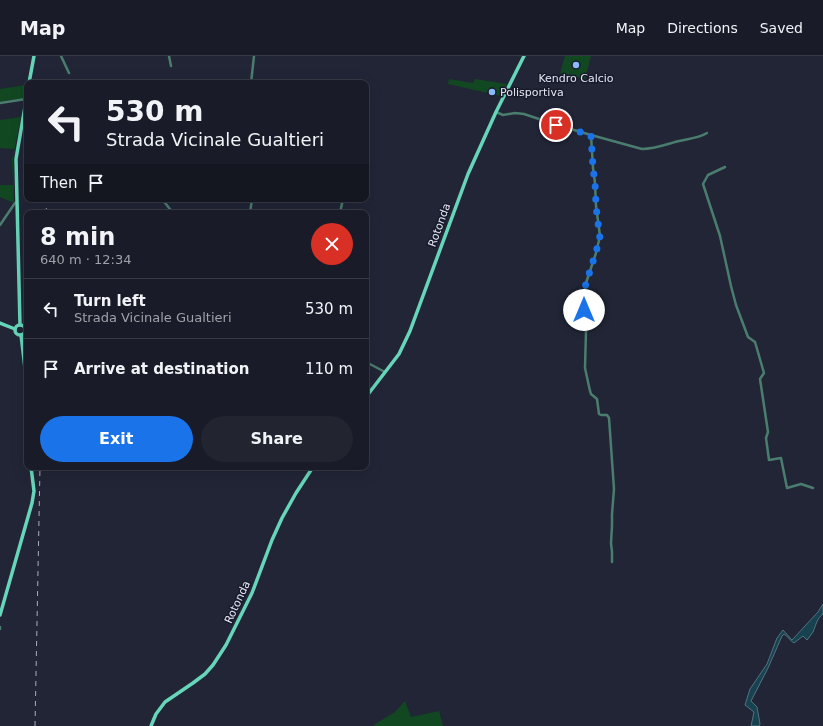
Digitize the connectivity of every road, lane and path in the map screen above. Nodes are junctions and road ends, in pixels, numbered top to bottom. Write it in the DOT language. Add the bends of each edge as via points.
graph roads {
  1 [pos="34,56"];
  2 [pos="61,56"];
  3 [pos="169,56"];
  4 [pos="254,56"];
  5 [pos="524,56"];
  6 [pos="171,66"];
  7 [pos="69,73"];
  8 [pos="30,80"];
  9 [pos="251,80"];
  10 [pos="24,98"];
  11 [pos="0,103"];
  12 [pos="496,112"];
  13 [pos="24,114"];
  14 [pos="707,133"];
  15 [pos="591,135"];
  16 [pos="725,167"];
  17 [pos="17,202"];
  18 [pos="164,202"];
  19 [pos="171,210"];
  20 [pos="0,225"];
  21 [pos="0,323"];
  22 [pos="20,325"];
  23 [pos="24,327"];
  24 [pos="16,329"];
  25 [pos="24,334"];
  26 [pos="20,335"];
  27 [pos="24,363"];
  28 [pos="369,364"];
  29 [pos="385,372"];
  30 [pos="369,393"];
  31 [pos="31,470"];
  32 [pos="311,470"];
  33 [pos="813,488"];
  34 [pos="612,562"];
  35 [pos="0,615"];
  36 [pos="151,726"];
  1 -- 8 [label="main road"];
  2 -- 7 [label="street"];
  3 -- 6 [label="street"];
  4 -- 9 [label="street"];
  5 -- 12 [label="main road, Rotonda"];
  10 -- 11 [label="street"];
  12 -- 15 [label="street" via="503,115 524,114"];
  12 -- 29 [label="main road, Rotonda" via="468,174 410,331 399,354"];
  13 -- 17 [label="main road" via="16,159"];
  14 -- 15 [label="street" via="650,149"];
  15 -- 34 [label="street" via="600,236 584,296 584,368 591,394 597,399 599,414 610,418 614,489"];
  16 -- 33 [label="street" via="708,175 704,184 720,236 736,305 748,337 755,342 764,373 760,378 768,432 766,438 769,460 781,458 787,488 801,484"];
  17 -- 20 [label="street"];
  17 -- 22 [label="main road"];
  18 -- 19 [label="street"];
  21 -- 24 [label="main road"];
  22 -- 23 [label="main road"];
  22 -- 24 [label="main road"];
  24 -- 26 [label="main road" via="16,333"];
  25 -- 26 [label="main road"];
  26 -- 27 [label="main road"];
  28 -- 29 [label="street"];
  29 -- 30 [label="main road, Rotonda"];
  31 -- 35 [label="main road" via="34,491 32,503"];
  32 -- 36 [label="main road, Rotonda" via="282,518 252,594 222,651 205,674 165,702"];
}
